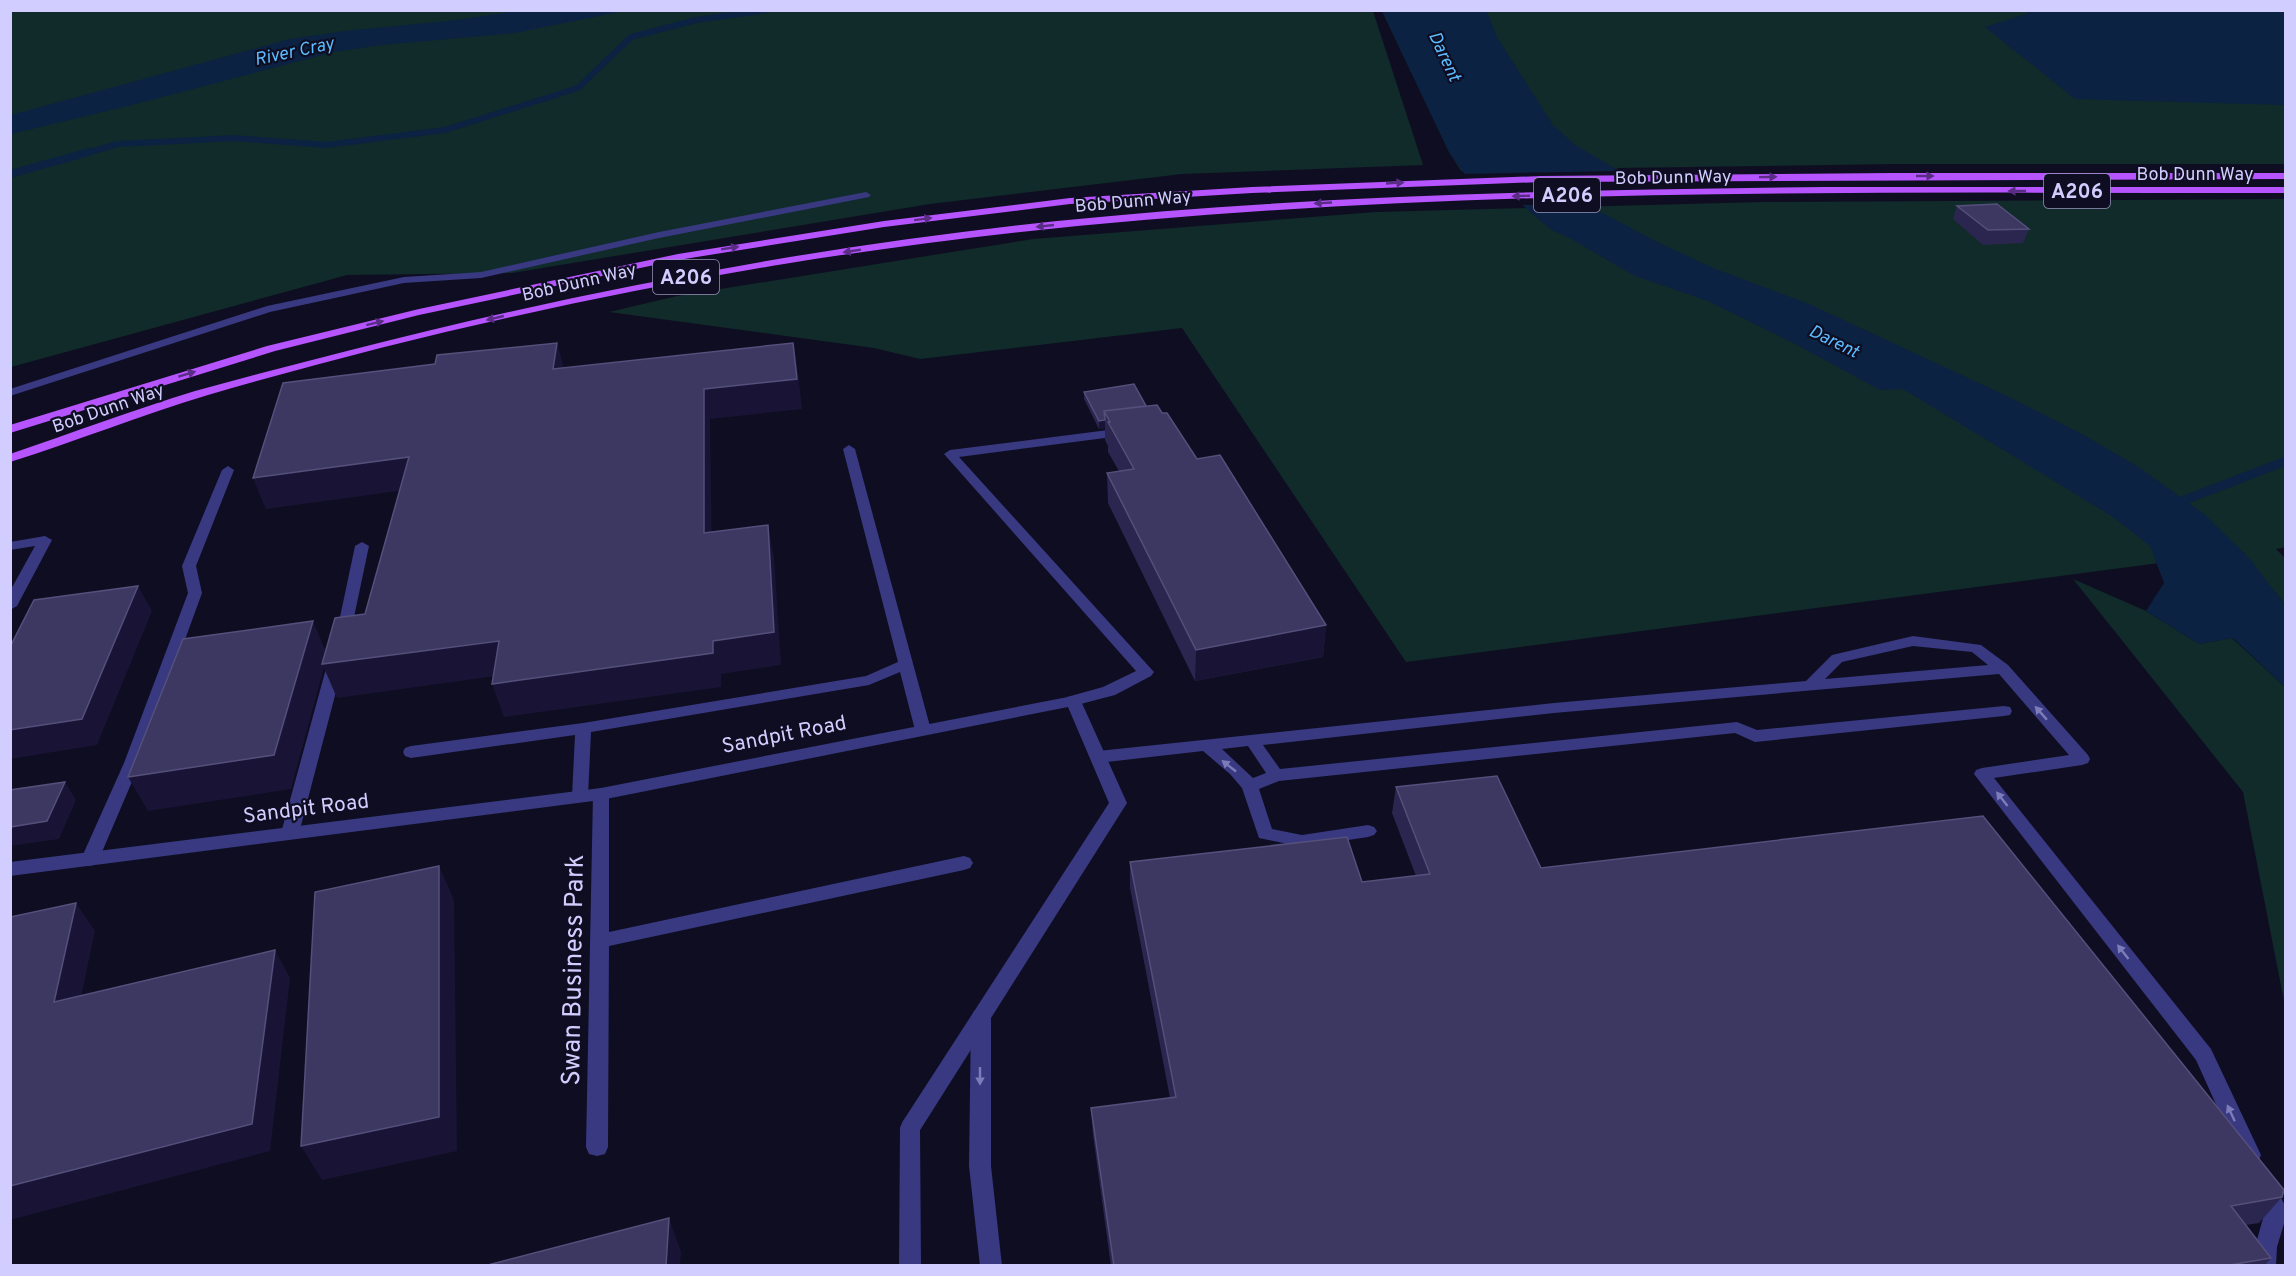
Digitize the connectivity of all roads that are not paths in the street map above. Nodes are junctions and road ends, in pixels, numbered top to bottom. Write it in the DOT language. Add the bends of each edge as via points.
graph roads {
  1 [pos="2286,176"];
  2 [pos="2286,190"];
  3 [pos="866,195"];
  4 [pos="10,393"];
  5 [pos="10,429"];
  6 [pos="1137,430"];
  7 [pos="849,449"];
  8 [pos="10,458"];
  9 [pos="228,470"];
  10 [pos="10,546"];
  11 [pos="362,546"];
  12 [pos="10,606"];
  13 [pos="906,664"];
  14 [pos="2003,669"];
  15 [pos="1811,685"];
  16 [pos="1073,702"];
  17 [pos="2004,711"];
  18 [pos="583,728"];
  19 [pos="923,730"];
  20 [pos="1253,742"];
  21 [pos="1207,746"];
  22 [pos="411,752"];
  23 [pos="1098,757"];
  24 [pos="1276,776"];
  25 [pos="1250,786"];
  26 [pos="601,794"];
  27 [pos="580,796"];
  28 [pos="1368,831"];
  29 [pos="290,833"];
  30 [pos="90,859"];
  31 [pos="964,864"];
  32 [pos="10,869"];
  33 [pos="599,941"];
  34 [pos="981,1017"];
  35 [pos="597,1147"];
  36 [pos="910,1266"];
  37 [pos="991,1266"];
  38 [pos="2265,1266"];
  5 -- 1 [label="main road, Bob Dunn Way / A206, one-way" via="271,348 678,256 884,224 1070,201 1435,182"];
  2 -- 8 [label="main road, Bob Dunn Way / A206, one-way" via="1449,198 1263,207 1059,224 652,283 421,334 189,397"];
  3 -- 4 [label="street" via="481,275 404,280 267,309"];
  6 -- 16 [label="street, Sandpit Road" via="950,454 1146,672 1109,691"];
  7 -- 13 [label="street"];
  9 -- 30 [label="street" via="189,566 195,593 132,763"];
  10 -- 12 [label="street" via="45,540"];
  11 -- 29 [label="street"];
  13 -- 18 [label="street" via="869,680"];
  13 -- 19 [label="street"];
  14 -- 15 [label="street"];
  14 -- 15 [label="street" via="1976,648 1913,641 1837,658"];
  38 -- 14 [label="street, one-way" via="2276,1211 2204,1055 1982,774 2082,759"];
  15 -- 20 [label="street" via="1554,708"];
  16 -- 19 [label="street, Sandpit Road"];
  16 -- 23 [label="street"];
  17 -- 24 [label="street" via="1755,736 1737,727"];
  18 -- 22 [label="street"];
  18 -- 27 [label="street"];
  19 -- 26 [label="street, Sandpit Road"];
  20 -- 21 [label="street"];
  20 -- 24 [label="street"];
  21 -- 23 [label="street"];
  25 -- 21 [label="street, one-way"];
  23 -- 34 [label="street" via="1118,803"];
  24 -- 25 [label="street"];
  25 -- 28 [label="street" via="1264,834 1302,841"];
  26 -- 27 [label="street, Sandpit Road"];
  26 -- 33 [label="street, Swan Business Park"];
  27 -- 29 [label="street, Sandpit Road"];
  29 -- 30 [label="street, Sandpit Road"];
  30 -- 32 [label="street, Sandpit Road"];
  31 -- 33 [label="street"];
  33 -- 35 [label="street, Swan Business Park"];
  34 -- 36 [label="street" via="910,1128"];
  34 -- 37 [label="street, one-way" via="980,1166"];
}
